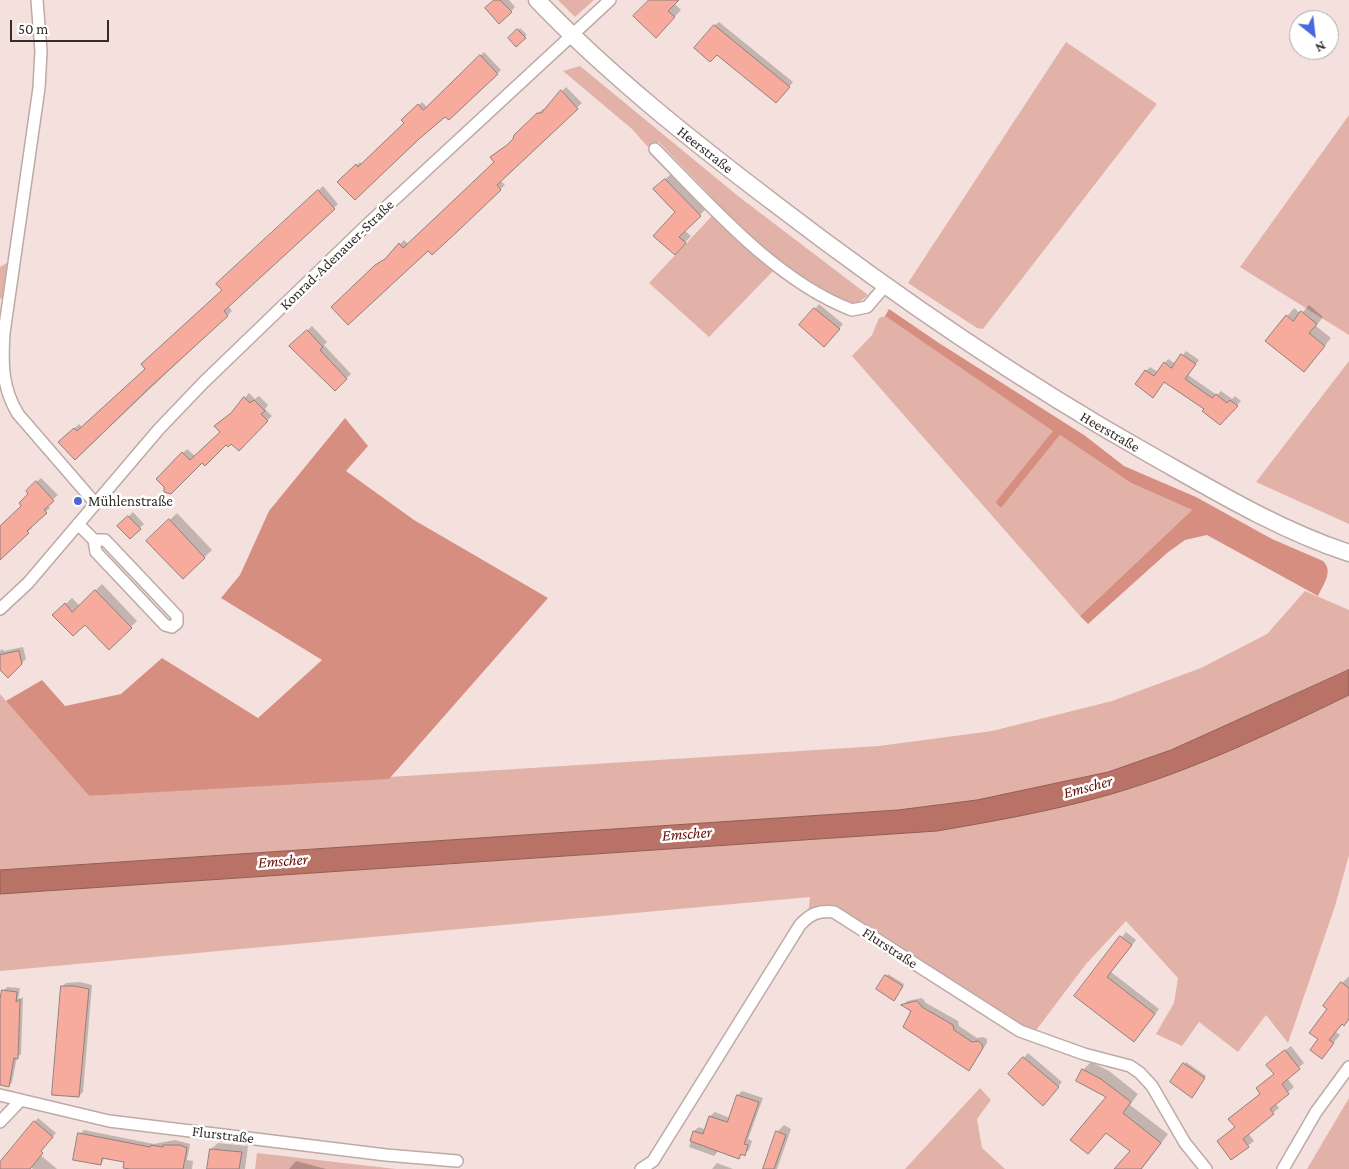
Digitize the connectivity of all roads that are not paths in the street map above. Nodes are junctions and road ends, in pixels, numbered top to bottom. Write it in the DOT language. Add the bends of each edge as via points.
graph roads {
  1 [pos="38,0"];
  2 [pos="537,0"];
  3 [pos="610,0"];
  4 [pos="571,36"];
  5 [pos="655,149"];
  6 [pos="885,286"];
  7 [pos="95,503"];
  8 [pos="78,524"];
  9 [pos="94,540"];
  10 [pos="1347,549"];
  11 [pos="0,609"];
  12 [pos="1349,1067"];
  13 [pos="0,1095"];
  14 [pos="20,1101"];
  15 [pos="0,1122"];
  16 [pos="457,1161"];
  17 [pos="641,1169"];
  18 [pos="1206,1169"];
  19 [pos="1283,1169"];
  1 -- 7 [label="street" via="39,88 4,333 5,383 18,414"];
  2 -- 4 [label="main road, Heerstraße"];
  3 -- 4 [label="street, Konrad-Adenauer-Straße"];
  4 -- 6 [label="main road, Heerstraße" via="690,139"];
  4 -- 7 [label="street, Konrad-Adenauer-Straße" via="370,222 204,382"];
  5 -- 6 [label="street, Heerstraße" via="732,228 806,286 852,310 867,307"];
  6 -- 10 [label="main road, Heerstraße" via="1045,394 1119,438 1281,525"];
  7 -- 8 [label="street, Konrad-Adenauer-Straße"];
  8 -- 9 [label="street"];
  8 -- 11 [label="street, Konrad-Adenauer-Straße" via="28,583"];
  9 -- 9 [label="street" via="96,552 165,625 172,627 177,623 177,616 104,540"];
  12 -- 19 [label="street" via="1316,1112"];
  13 -- 14 [label="street, Flurstraße"];
  14 -- 15 [label="street"];
  14 -- 16 [label="street, Flurstraße" via="109,1121"];
  17 -- 18 [label="street, Flurstraße" via="653,1161 800,925 809,915 824,910 834,912 1020,1031 1084,1054 1130,1066 1152,1086 1185,1143"];
}
